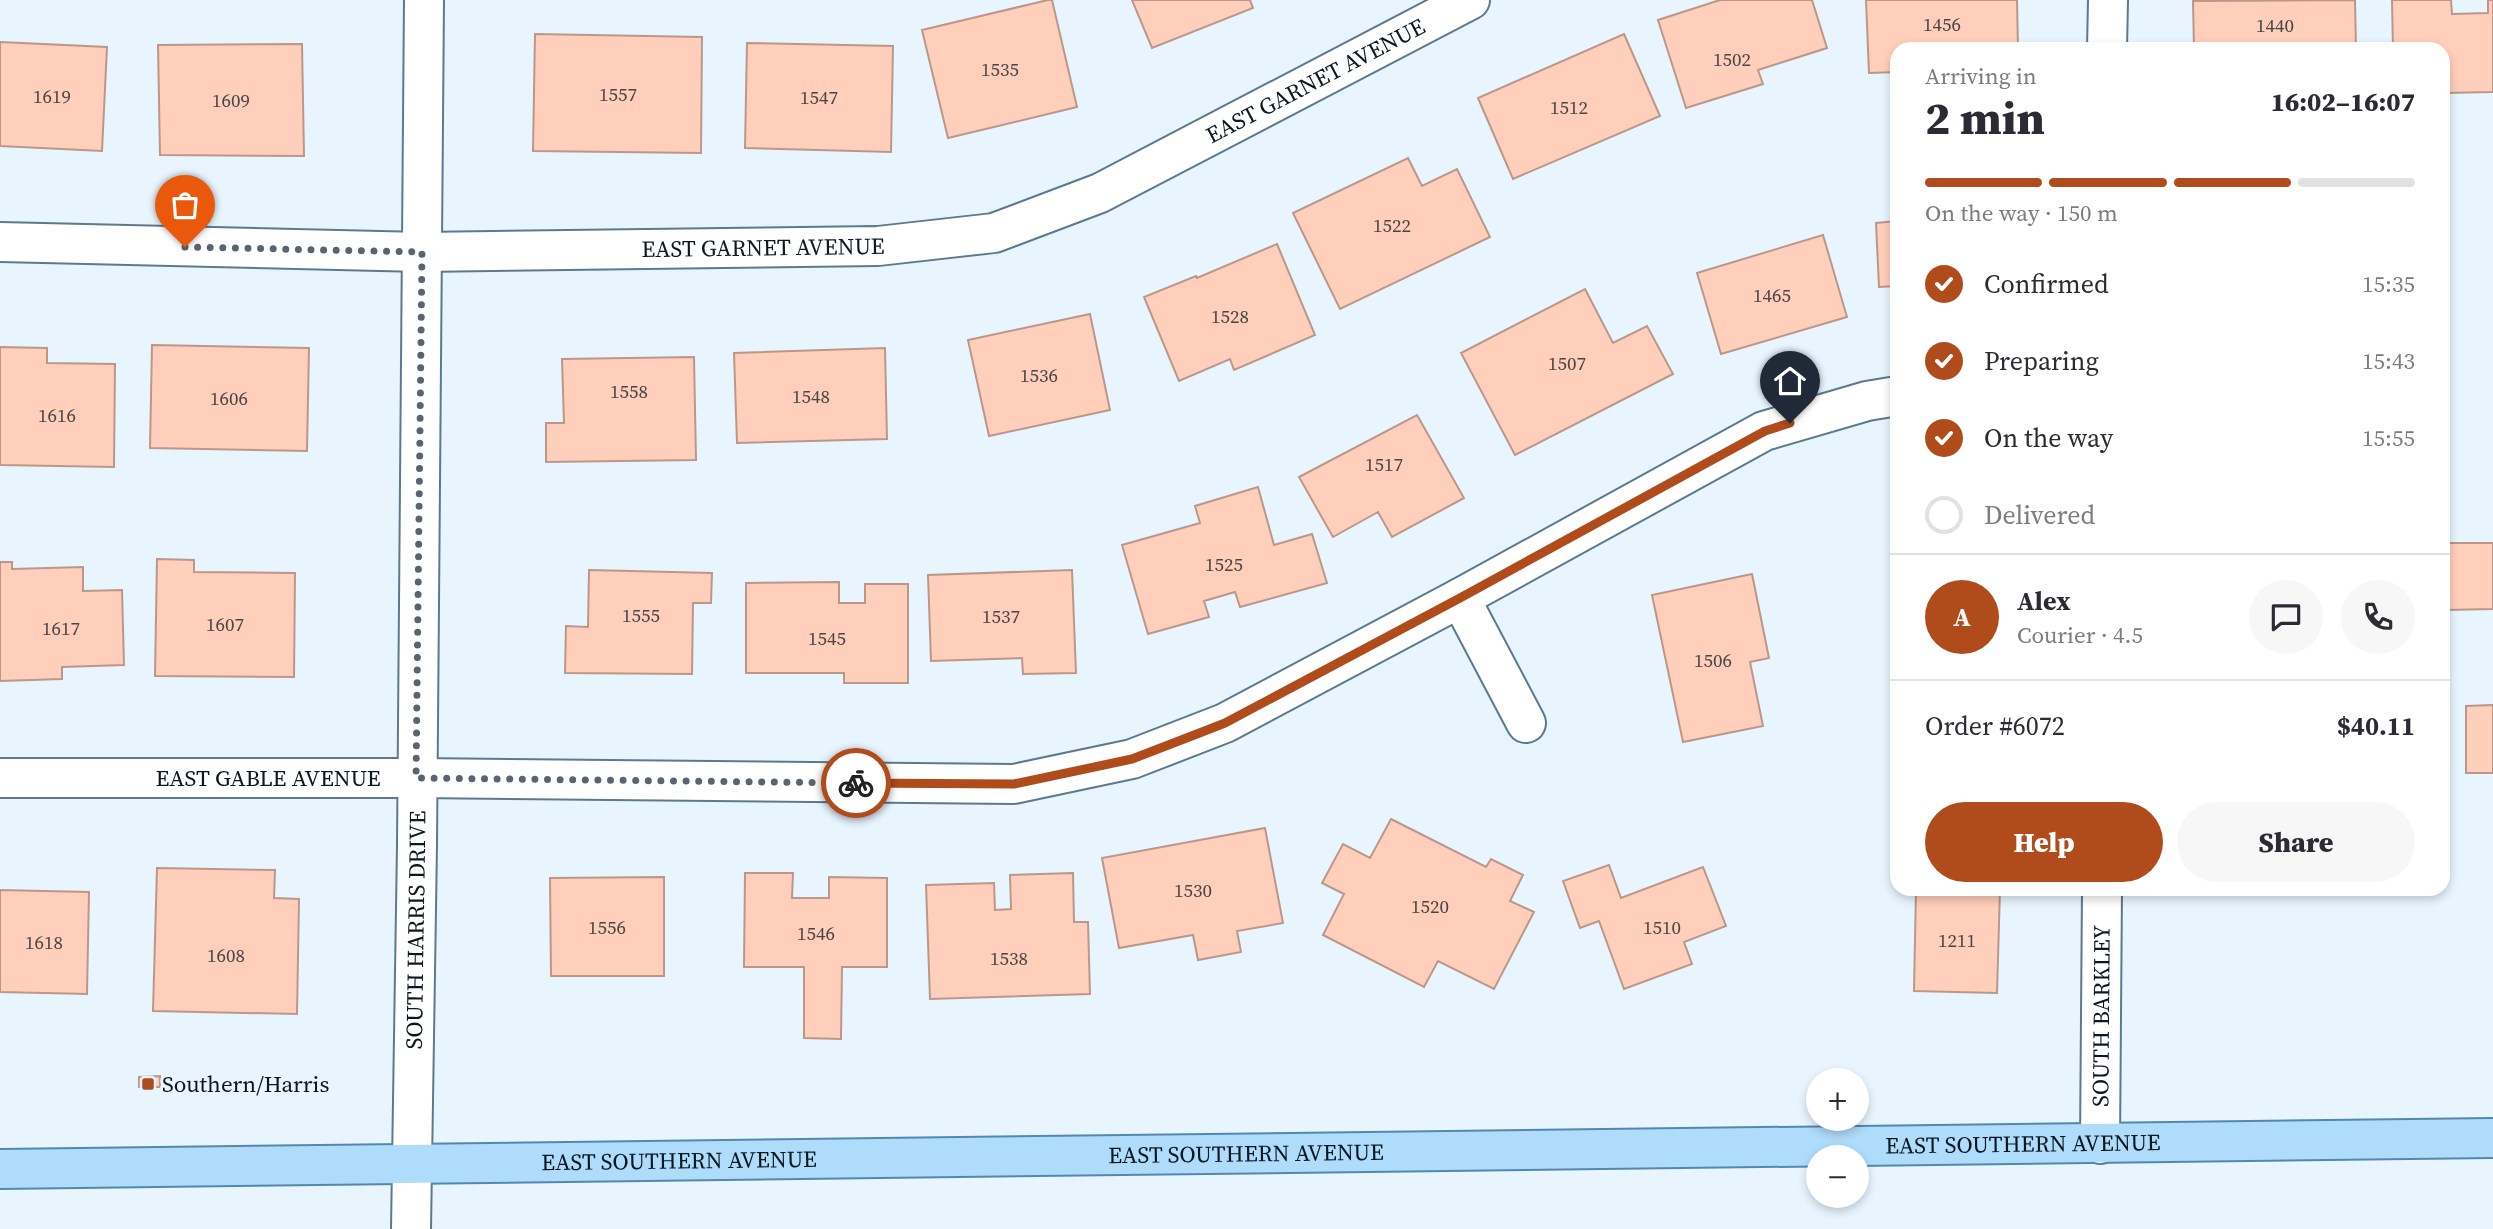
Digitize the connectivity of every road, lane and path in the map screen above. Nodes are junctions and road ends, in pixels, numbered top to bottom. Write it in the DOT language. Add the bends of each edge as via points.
graph roads {
  1 [pos="424,0"];
  2 [pos="1470,0"];
  3 [pos="2108,0"];
  4 [pos="2107,42"];
  5 [pos="0,242"];
  6 [pos="422,252"];
  7 [pos="1890,398"];
  8 [pos="1460,598"];
  9 [pos="1526,723"];
  10 [pos="0,778"];
  11 [pos="416,778"];
  12 [pos="2102,896"];
  13 [pos="2493,1138"];
  14 [pos="2100,1144"];
  15 [pos="411,1163"];
  16 [pos="0,1169"];
  17 [pos="411,1229"];
  1 -- 6 [label="street, SOUTH HARRIS DRIVE"];
  2 -- 6 [label="street, EAST GARNET AVENUE" via="1100,193 994,233 878,246"];
  3 -- 4 [label="street"];
  5 -- 6 [label="street, EAST GARNET AVENUE"];
  6 -- 11 [label="street, SOUTH HARRIS DRIVE"];
  7 -- 8 [label="street, EAST GABLE AVENUE" via="1765,431"];
  8 -- 9 [label="street"];
  8 -- 11 [label="street, EAST GABLE AVENUE" via="1225,723 1132,759 1014,784"];
  10 -- 11 [label="street, EAST GABLE AVENUE"];
  11 -- 15 [label="street, SOUTH HARRIS DRIVE"];
  12 -- 14 [label="street, SOUTH BARKLEY"];
  13 -- 14 [label="main road, EAST SOUTHERN AVENUE"];
  14 -- 15 [label="main road, EAST SOUTHERN AVENUE"];
  15 -- 16 [label="main road, EAST SOUTHERN AVENUE"];
  15 -- 17 [label="street, SOUTH HARRIS DRIVE"];
}
